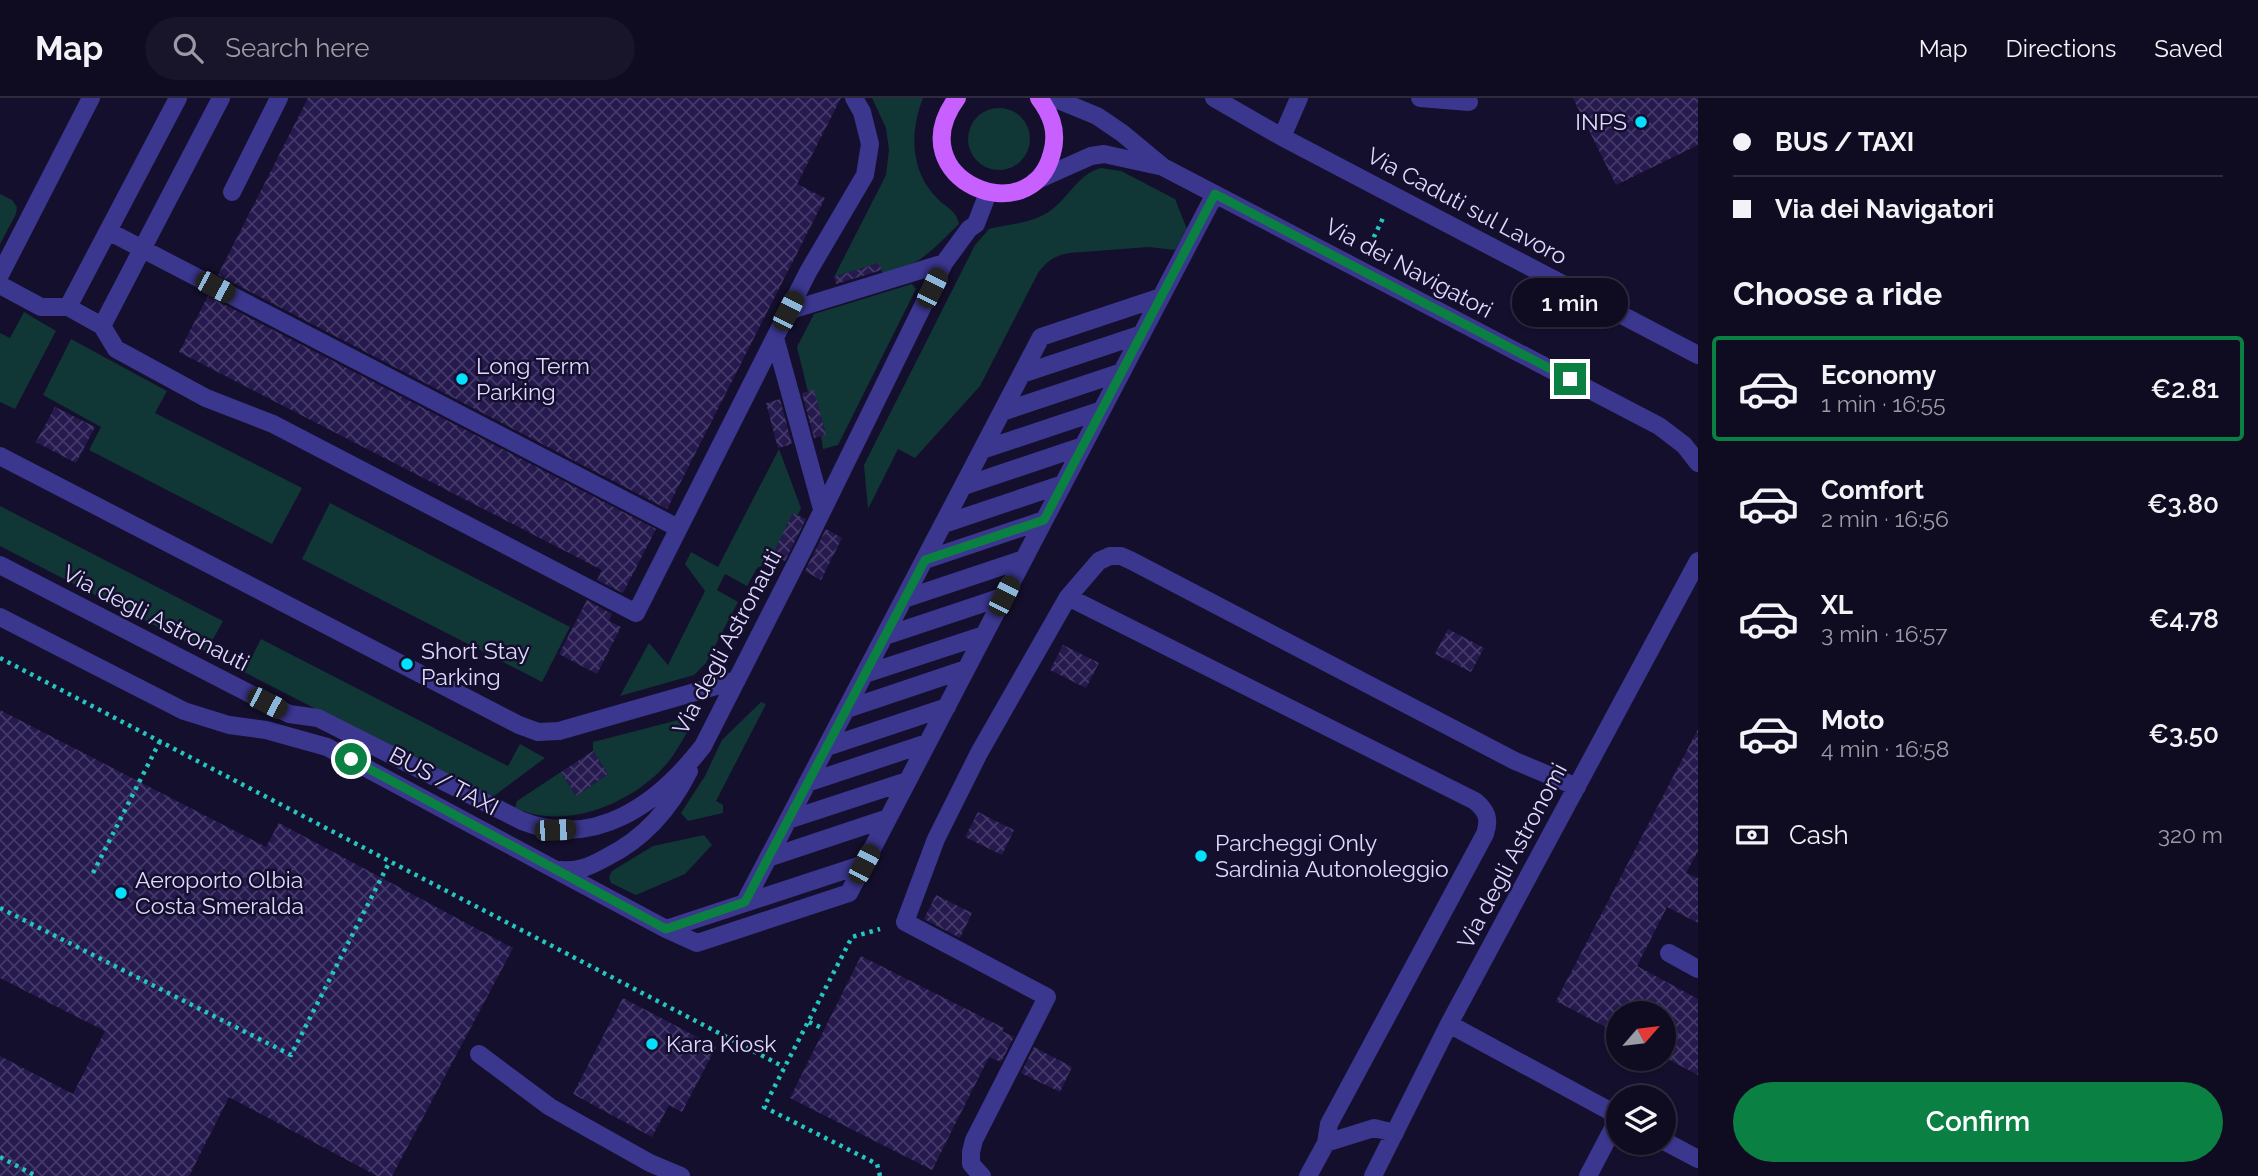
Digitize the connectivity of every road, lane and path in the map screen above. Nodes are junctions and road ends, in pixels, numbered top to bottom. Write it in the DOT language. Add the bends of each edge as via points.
graph roads {
  1 [pos="90,98"];
  2 [pos="178,98"];
  3 [pos="221,98"];
  4 [pos="279,98"];
  5 [pos="854,98"];
  6 [pos="945,98"];
  7 [pos="957,98"];
  8 [pos="1039,98"];
  9 [pos="1053,98"];
  10 [pos="1214,98"];
  11 [pos="1299,98"];
  12 [pos="1420,98"];
  13 [pos="1467,98"];
  14 [pos="943,126"];
  15 [pos="1282,137"];
  16 [pos="1163,167"];
  17 [pos="1035,181"];
  18 [pos="232,192"];
  19 [pos="988,193"];
  20 [pos="1215,194"];
  21 [pos="1391,194"];
  22 [pos="107,231"];
  23 [pos="144,250"];
  24 [pos="944,263"];
  25 [pos="1359,268"];
  26 [pos="0,275"];
  27 [pos="0,285"];
  28 [pos="1161,298"];
  29 [pos="68,307"];
  30 [pos="788,311"];
  31 [pos="102,326"];
  32 [pos="1142,334"];
  33 [pos="775,338"];
  34 [pos="1698,355"];
  35 [pos="1122,372"];
  36 [pos="1022,374"];
  37 [pos="1102,410"];
  38 [pos="1002,412"];
  39 [pos="1083,446"];
  40 [pos="982,450"];
  41 [pos="0,456"];
  42 [pos="1698,463"];
  43 [pos="1063,484"];
  44 [pos="964,485"];
  45 [pos="822,509"];
  46 [pos="1044,520"];
  47 [pos="944,524"];
  48 [pos="678,528"];
  49 [pos="1024,559"];
  50 [pos="925,560"];
  51 [pos="1698,561"];
  52 [pos="0,565"];
  53 [pos="1004,596"];
  54 [pos="1068,597"];
  55 [pos="904,598"];
  56 [pos="0,617"];
  57 [pos="984,635"];
  58 [pos="885,636"];
  59 [pos="0,658"];
  60 [pos="966,669"];
  61 [pos="864,674"];
  62 [pos="737,680"];
  63 [pos="947,707"];
  64 [pos="846,709"];
  65 [pos="160,741"];
  66 [pos="927,743"];
  67 [pos="702,746"];
  68 [pos="827,747"];
  69 [pos="908,781"];
  70 [pos="807,783"];
  71 [pos="1577,787"];
  72 [pos="888,818"];
  73 [pos="788,820"];
  74 [pos="768,858"];
  75 [pos="390,861"];
  76 [pos="864,864"];
  77 [pos="557,870"];
  78 [pos="93,873"];
  79 [pos="745,902"];
  80 [pos="0,908"];
  81 [pos="905,922"];
  82 [pos="666,929"];
  83 [pos="1669,953"];
  84 [pos="1698,969"];
  85 [pos="809,1022"];
  86 [pos="1449,1024"];
  87 [pos="824,1029"];
  88 [pos="479,1054"];
  89 [pos="784,1066"];
  90 [pos="1606,1109"];
  91 [pos="1395,1133"];
  92 [pos="1606,1141"];
  93 [pos="1326,1143"];
  94 [pos="1676,1147"];
  95 [pos="0,1157"];
  96 [pos="1698,1159"];
  97 [pos="36,1176"];
  98 [pos="681,1176"];
  99 [pos="880,1176"];
  100 [pos="982,1176"];
  101 [pos="1308,1176"];
  102 [pos="1373,1176"];
  103 [pos="1588,1176"];
  1 -- 26 [label="street"];
  2 -- 22 [label="street"];
  3 -- 23 [label="street"];
  4 -- 18 [label="street"];
  5 -- 30 [label="street" via="870,144 864,175"];
  6 -- 14 [label="main road"];
  7 -- 14 [label="main road"];
  8 -- 17 [label="main road" via="1054,125 1055,142 1046,168"];
  9 -- 16 [label="street, Via dei Navigatori" via="1097,116"];
  10 -- 15 [label="street, Via Caduti sul Lavoro"];
  11 -- 15 [label="street"];
  12 -- 13 [label="street" via="1469,102"];
  14 -- 19 [label="main road" via="942,144 957,177"];
  15 -- 21 [label="street, Via Caduti sul Lavoro"];
  16 -- 17 [label="street, Via dei Navigatori" via="1104,154"];
  16 -- 20 [label="street, Via dei Navigatori"];
  17 -- 19 [label="main road" via="1006,194"];
  19 -- 24 [label="street, Via degli Astronauti" via="976,224"];
  20 -- 25 [label="street, Via dei Navigatori"];
  20 -- 28 [label="street, BUS / TAXI"];
  21 -- 25 [label="path"];
  21 -- 34 [label="street, Via Caduti sul Lavoro"];
  22 -- 23 [label="street"];
  22 -- 29 [label="street"];
  23 -- 31 [label="street"];
  23 -- 48 [label="street"];
  24 -- 30 [label="street"];
  24 -- 45 [label="street, Via degli Astronauti"];
  25 -- 42 [label="street, Via dei Navigatori" via="1659,426 1684,444"];
  27 -- 29 [label="street" via="41,307"];
  28 -- 32 [label="street, BUS / TAXI"];
  28 -- 36 [label="street" via="1041,337"];
  29 -- 31 [label="street"];
  30 -- 33 [label="street"];
  31 -- 48 [label="street" via="116,349 206,398 273,424 636,613"];
  32 -- 35 [label="street, BUS / TAXI"];
  32 -- 36 [label="street"];
  33 -- 45 [label="street"];
  33 -- 48 [label="street"];
  35 -- 37 [label="street, BUS / TAXI"];
  35 -- 38 [label="street"];
  36 -- 38 [label="street"];
  37 -- 39 [label="street, BUS / TAXI"];
  37 -- 40 [label="street"];
  38 -- 40 [label="street"];
  39 -- 43 [label="street, BUS / TAXI"];
  39 -- 44 [label="street"];
  40 -- 44 [label="street"];
  41 -- 62 [label="street" via="538,732 559,731"];
  43 -- 46 [label="street, BUS / TAXI"];
  43 -- 47 [label="street"];
  44 -- 47 [label="street"];
  45 -- 62 [label="street, Via degli Astronauti"];
  46 -- 49 [label="street, BUS / TAXI"];
  46 -- 50 [label="street"];
  47 -- 50 [label="street"];
  49 -- 53 [label="street, BUS / TAXI"];
  49 -- 55 [label="street"];
  50 -- 55 [label="street"];
  51 -- 71 [label="street, Via degli Astronomi"];
  52 -- 67 [label="street, Via degli Astronauti" via="289,714 318,718 540,828 593,827 631,812 668,785"];
  53 -- 57 [label="street, BUS / TAXI"];
  53 -- 58 [label="street"];
  54 -- 71 [label="street" via="1098,561 1121,556 1515,761"];
  54 -- 81 [label="street" via="979,753 936,839"];
  54 -- 93 [label="street" via="1475,801 1488,815 1488,824 1451,896 1329,1124"];
  55 -- 58 [label="street"];
  56 -- 77 [label="street, BUS / TAXI" via="184,711 327,747"];
  57 -- 60 [label="street, BUS / TAXI"];
  57 -- 61 [label="street"];
  58 -- 61 [label="street"];
  59 -- 65 [label="path"];
  60 -- 63 [label="street, BUS / TAXI"];
  60 -- 64 [label="street"];
  61 -- 64 [label="street"];
  62 -- 67 [label="street, Via degli Astronauti"];
  63 -- 66 [label="street, BUS / TAXI"];
  63 -- 68 [label="street"];
  64 -- 68 [label="street"];
  65 -- 75 [label="path"];
  65 -- 78 [label="path"];
  66 -- 69 [label="street, BUS / TAXI"];
  66 -- 70 [label="street"];
  67 -- 77 [label="street" via="678,793 641,836 589,867"];
  68 -- 70 [label="street"];
  69 -- 72 [label="street, BUS / TAXI"];
  69 -- 73 [label="street"];
  70 -- 73 [label="street"];
  71 -- 86 [label="street, Via degli Astronomi"];
  72 -- 74 [label="street"];
  72 -- 76 [label="street, BUS / TAXI"];
  73 -- 74 [label="street"];
  74 -- 79 [label="street"];
  75 -- 80 [label="path" via="291,1055"];
  75 -- 89 [label="path"];
  76 -- 79 [label="street"];
  76 -- 82 [label="street, BUS / TAXI" via="849,892 697,943"];
  77 -- 82 [label="street, BUS / TAXI"];
  79 -- 82 [label="street"];
  81 -- 85 [label="path" via="852,937"];
  81 -- 100 [label="street" via="1047,997 974,1140 971,1164"];
  83 -- 84 [label="street"];
  85 -- 87 [label="path"];
  85 -- 89 [label="path"];
  86 -- 90 [label="street"];
  86 -- 91 [label="street, Via degli Astronomi"];
  88 -- 98 [label="street" via="550,1107"];
  89 -- 99 [label="path" via="764,1107 877,1164"];
  91 -- 93 [label="street" via="1374,1128"];
  91 -- 102 [label="street, Via degli Astronomi"];
  92 -- 103 [label="street"];
  93 -- 101 [label="street"];
  94 -- 96 [label="street"];
  95 -- 97 [label="path"];
}
